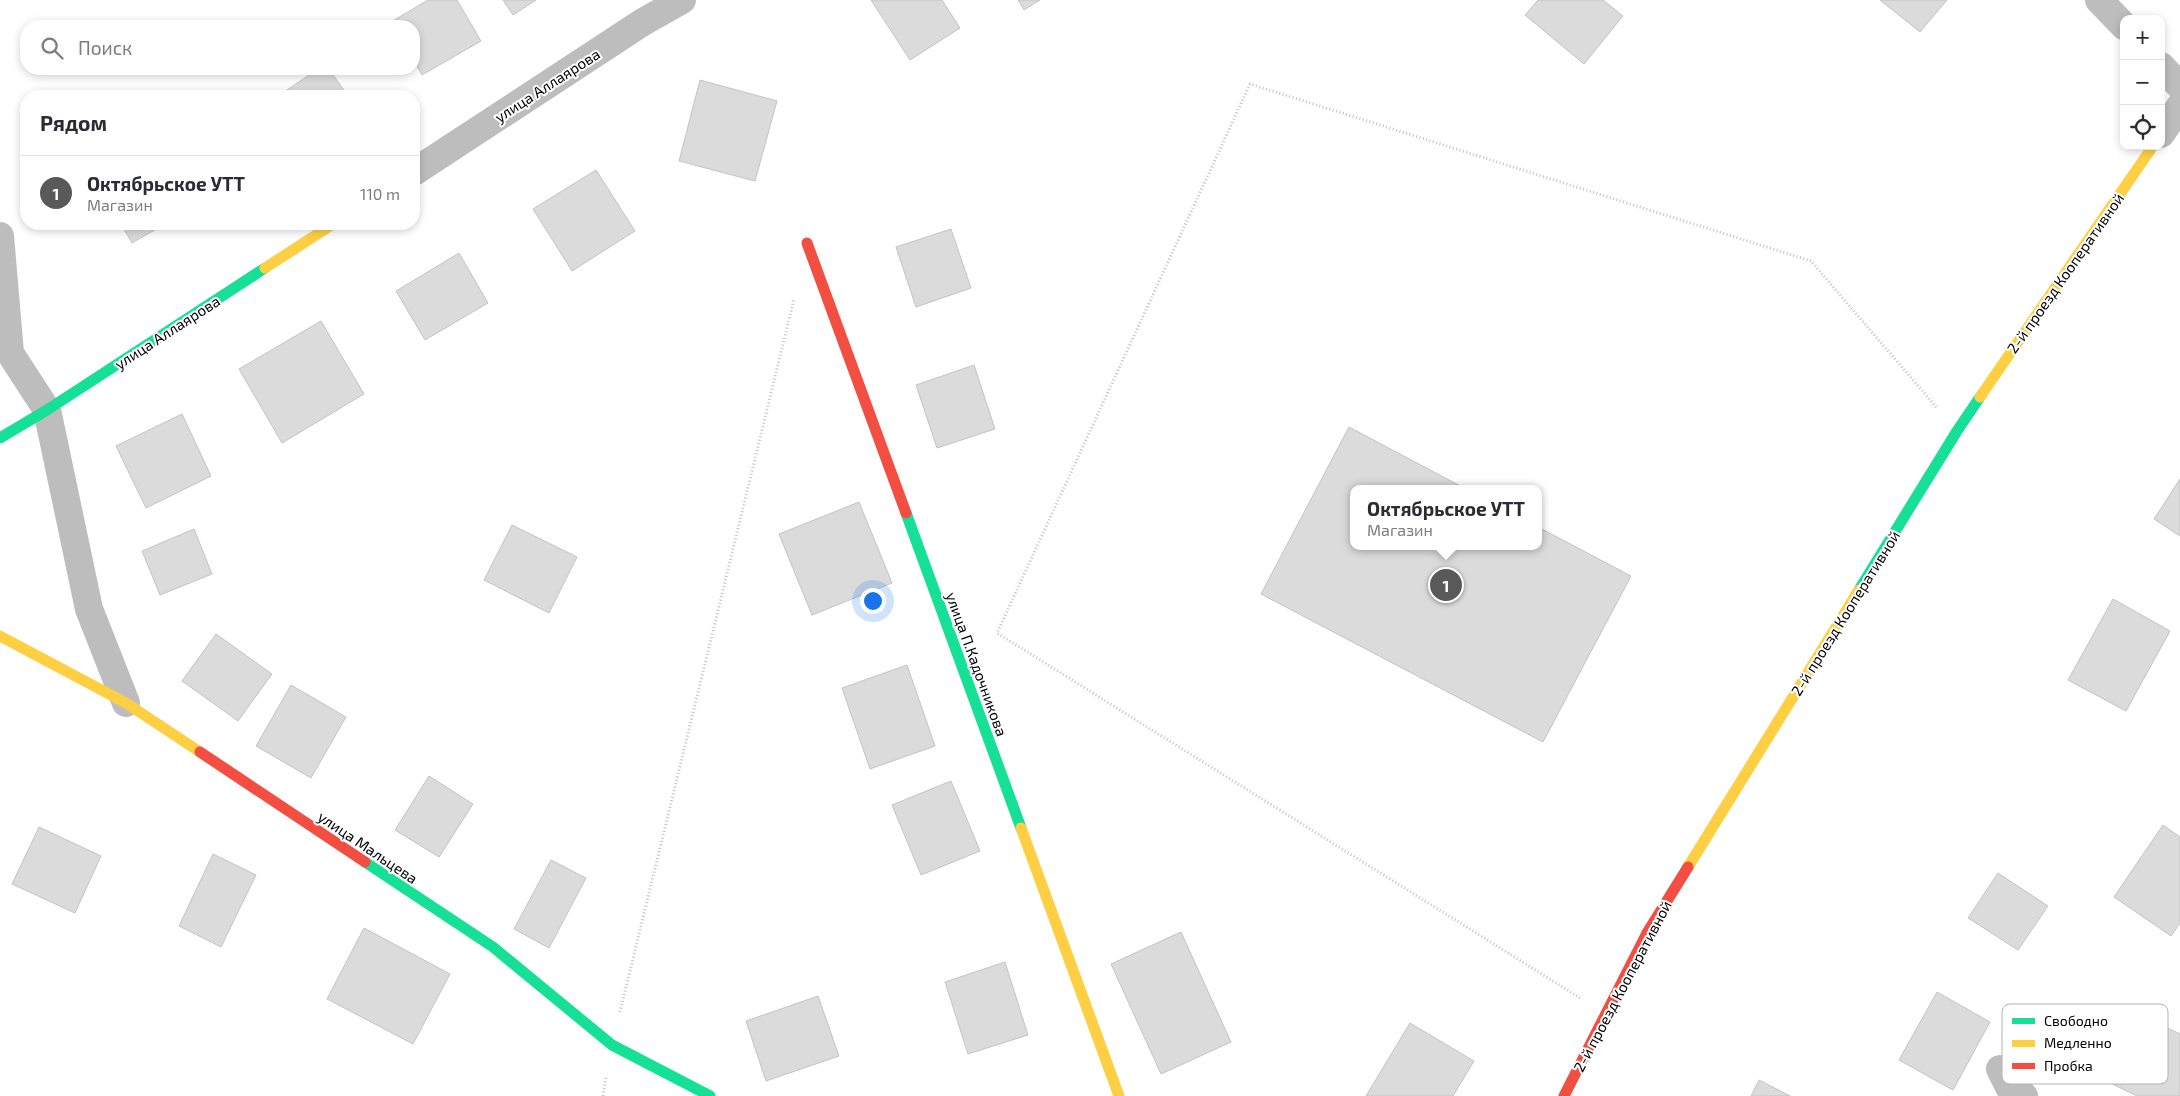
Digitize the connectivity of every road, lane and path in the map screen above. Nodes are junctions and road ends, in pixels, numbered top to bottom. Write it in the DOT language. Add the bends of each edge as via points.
graph roads {
  1 [pos="682,0"];
  2 [pos="2099,0"];
  3 [pos="2120,22"];
  4 [pos="2165,70"];
  5 [pos="2180,86"];
  6 [pos="2180,106"];
  7 [pos="2165,128"];
  8 [pos="2150,150"];
  9 [pos="420,168"];
  10 [pos="325,230"];
  11 [pos="0,236"];
  12 [pos="807,243"];
  13 [pos="796,291"];
  14 [pos="47,410"];
  15 [pos="1957,431"];
  16 [pos="0,438"];
  17 [pos="0,636"];
  18 [pos="126,703"];
  19 [pos="1606,1014"];
  20 [pos="612,1045"];
  21 [pos="2000,1069"];
  22 [pos="2002,1073"];
  23 [pos="2008,1084"];
  24 [pos="603,1096"];
  25 [pos="710,1096"];
  26 [pos="1120,1096"];
  27 [pos="1564,1096"];
  28 [pos="2024,1096"];
  1 -- 9 [label="street, улица Аллаярова"];
  2 -- 3 [label="street"];
  4 -- 5 [label="street"];
  6 -- 7 [label="street"];
  8 -- 15 [label="street, 2-й проезд Кооперативной"];
  10 -- 14 [label="street, улица Аллаярова"];
  11 -- 14 [label="street" via="10,353"];
  12 -- 26 [label="street, улица П.Кадочникова"];
  13 -- 20 [label="path"];
  14 -- 16 [label="street, улица Аллаярова"];
  14 -- 18 [label="street" via="89,609"];
  15 -- 19 [label="street, 2-й проезд Кооперативной" via="1647,933"];
  15 -- 19 [label="path" via="1811,261 1250,84 996,633"];
  17 -- 18 [label="street, улица Мальцева"];
  18 -- 20 [label="street, улица Мальцева" via="493,948"];
  19 -- 27 [label="street, 2-й проезд Кооперативной"];
  20 -- 24 [label="path"];
  20 -- 25 [label="street, улица Мальцева"];
  21 -- 22 [label="street"];
  23 -- 28 [label="street"];
}
